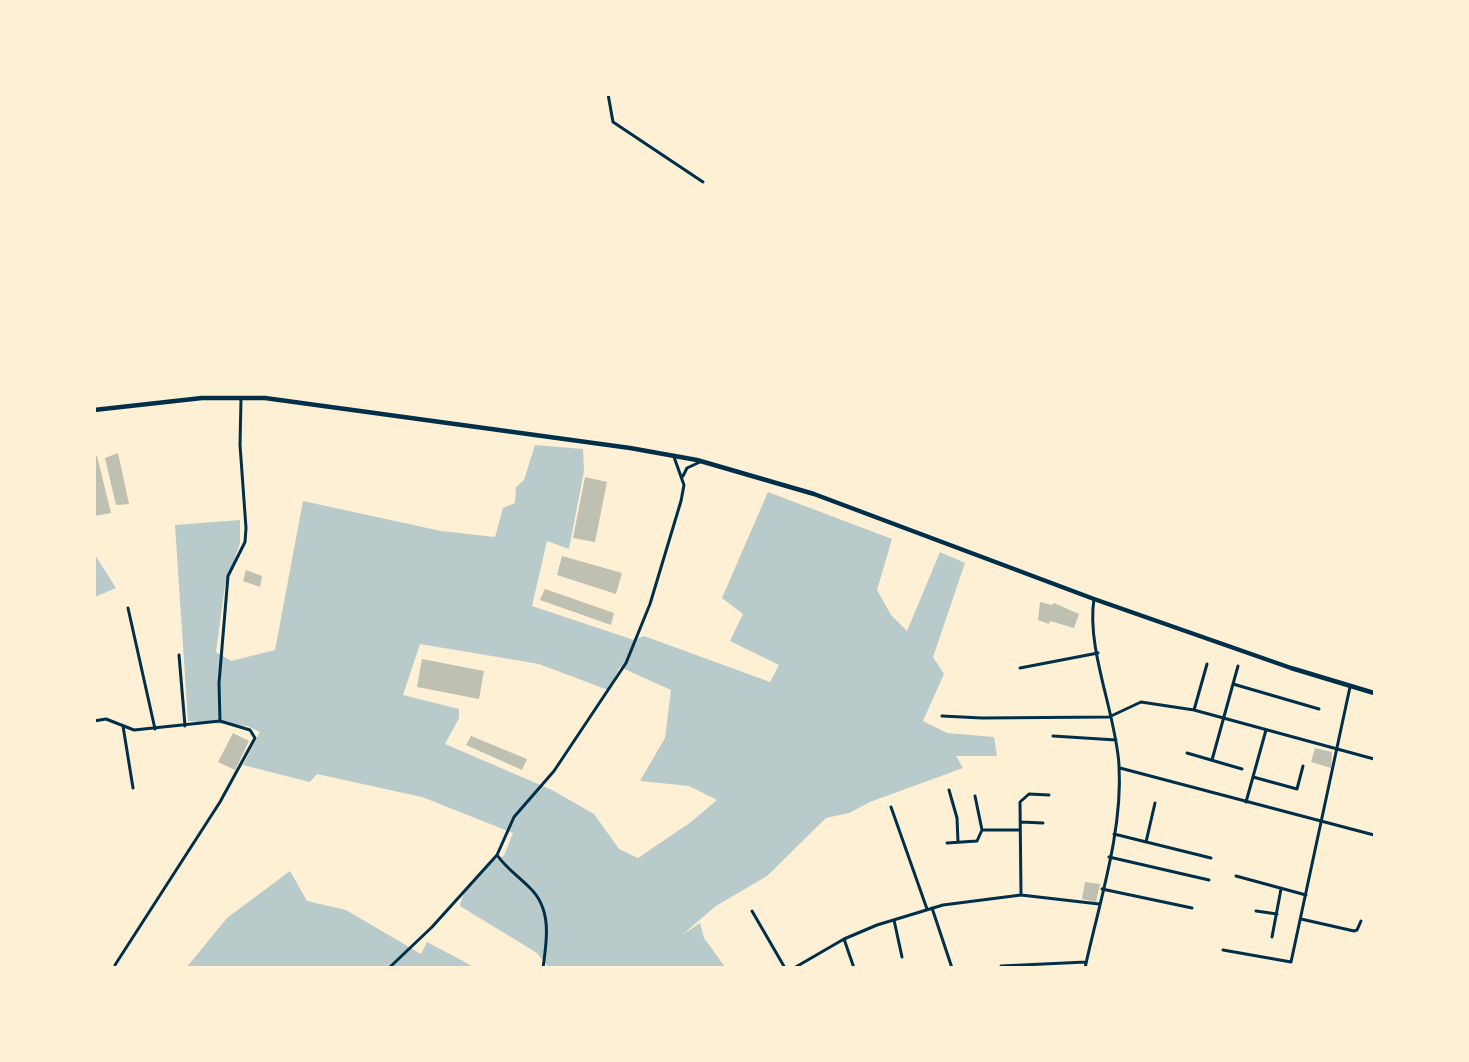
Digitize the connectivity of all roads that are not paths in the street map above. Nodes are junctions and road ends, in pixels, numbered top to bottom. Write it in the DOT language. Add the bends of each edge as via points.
graph roads {
  1 [pos="608,94"];
  2 [pos="703,182"];
  3 [pos="241,397"];
  4 [pos="94,410"];
  5 [pos="674,456"];
  6 [pos="703,462"];
  7 [pos="683,478"];
  8 [pos="1094,599"];
  9 [pos="128,608"];
  10 [pos="1098,653"];
  11 [pos="178,655"];
  12 [pos="1207,664"];
  13 [pos="1238,666"];
  14 [pos="1020,668"];
  15 [pos="1233,684"];
  16 [pos="1350,687"];
  17 [pos="1374,693"];
  18 [pos="1194,710"];
  19 [pos="1318,710"];
  20 [pos="942,716"];
  21 [pos="1110,717"];
  22 [pos="1224,718"];
  23 [pos="94,721"];
  24 [pos="220,721"];
  25 [pos="123,726"];
  26 [pos="185,726"];
  27 [pos="155,729"];
  28 [pos="1266,729"];
  29 [pos="1053,736"];
  30 [pos="1116,740"];
  31 [pos="1335,749"];
  32 [pos="1187,753"];
  33 [pos="1374,759"];
  34 [pos="1212,760"];
  35 [pos="1303,766"];
  36 [pos="1120,768"];
  37 [pos="1242,769"];
  38 [pos="1253,777"];
  39 [pos="133,788"];
  40 [pos="949,790"];
  41 [pos="1049,795"];
  42 [pos="975,796"];
  43 [pos="1246,802"];
  44 [pos="1155,803"];
  45 [pos="891,807"];
  46 [pos="1021,822"];
  47 [pos="1320,822"];
  48 [pos="1043,823"];
  49 [pos="982,830"];
  50 [pos="1020,830"];
  51 [pos="1114,834"];
  52 [pos="1374,835"];
  53 [pos="958,842"];
  54 [pos="1146,842"];
  55 [pos="947,843"];
  56 [pos="497,855"];
  57 [pos="1109,857"];
  58 [pos="1211,858"];
  59 [pos="1236,876"];
  60 [pos="1209,880"];
  61 [pos="1102,889"];
  62 [pos="1281,889"];
  63 [pos="1307,895"];
  64 [pos="1021,896"];
  65 [pos="1099,904"];
  66 [pos="932,908"];
  67 [pos="1192,908"];
  68 [pos="927,909"];
  69 [pos="752,911"];
  70 [pos="1256,911"];
  71 [pos="1277,914"];
  72 [pos="1301,919"];
  73 [pos="894,920"];
  74 [pos="1361,921"];
  75 [pos="1272,937"];
  76 [pos="844,939"];
  77 [pos="1223,950"];
  78 [pos="902,957"];
  79 [pos="1086,962"];
  80 [pos="115,965"];
  81 [pos="1001,966"];
  82 [pos="389,968"];
  83 [pos="543,968"];
  84 [pos="785,968"];
  85 [pos="794,968"];
  86 [pos="854,968"];
  87 [pos="952,968"];
  88 [pos="1085,968"];
  1 -- 2 [label="street" via="614,122"];
  3 -- 4 [label="main road"];
  3 -- 5 [label="main road"];
  3 -- 24 [label="street" via="246,528 245,542 228,576 219,683"];
  5 -- 6 [label="main road"];
  5 -- 7 [label="street"];
  6 -- 7 [label="street" via="687,468"];
  6 -- 8 [label="main road" via="814,494"];
  7 -- 56 [label="street" via="678,514 634,647 554,771 514,817"];
  8 -- 10 [label="street" via="1092,626"];
  8 -- 16 [label="main road"];
  9 -- 27 [label="street"];
  10 -- 14 [label="street"];
  10 -- 21 [label="street"];
  11 -- 26 [label="street"];
  12 -- 18 [label="street"];
  13 -- 15 [label="street"];
  15 -- 19 [label="street"];
  15 -- 22 [label="street"];
  16 -- 17 [label="main road"];
  16 -- 31 [label="street"];
  18 -- 21 [label="street" via="1141,702"];
  18 -- 22 [label="street"];
  20 -- 21 [label="street"];
  21 -- 30 [label="street"];
  22 -- 28 [label="street"];
  22 -- 34 [label="street"];
  23 -- 25 [label="street" via="106,719"];
  24 -- 26 [label="street"];
  24 -- 80 [label="street" via="250,730 255,738 220,802"];
  25 -- 27 [label="street"];
  25 -- 39 [label="street"];
  26 -- 27 [label="street"];
  28 -- 31 [label="street"];
  28 -- 38 [label="street"];
  29 -- 30 [label="street"];
  30 -- 36 [label="street"];
  31 -- 33 [label="street"];
  31 -- 47 [label="street"];
  32 -- 34 [label="street"];
  34 -- 37 [label="street"];
  35 -- 38 [label="street" via="1298,789"];
  36 -- 43 [label="street"];
  36 -- 51 [label="street"];
  38 -- 43 [label="street"];
  40 -- 53 [label="street" via="957,818"];
  41 -- 46 [label="street" via="1029,794 1022,798"];
  42 -- 49 [label="street"];
  43 -- 47 [label="street"];
  44 -- 54 [label="street"];
  45 -- 68 [label="street"];
  46 -- 48 [label="street"];
  46 -- 50 [label="street"];
  47 -- 52 [label="street"];
  47 -- 63 [label="street"];
  49 -- 50 [label="street"];
  49 -- 53 [label="street" via="978,840"];
  50 -- 64 [label="street"];
  51 -- 54 [label="street"];
  51 -- 57 [label="street"];
  53 -- 55 [label="street"];
  54 -- 58 [label="street"];
  56 -- 82 [label="street"];
  56 -- 83 [label="street" via="531,889 545,912"];
  57 -- 60 [label="street"];
  57 -- 61 [label="street"];
  59 -- 62 [label="street"];
  61 -- 65 [label="street"];
  61 -- 67 [label="street"];
  62 -- 63 [label="street"];
  62 -- 71 [label="street"];
  63 -- 72 [label="street"];
  64 -- 65 [label="street"];
  64 -- 66 [label="street"];
  65 -- 79 [label="street"];
  66 -- 68 [label="street"];
  66 -- 87 [label="street"];
  68 -- 73 [label="street"];
  69 -- 84 [label="street"];
  70 -- 71 [label="street"];
  71 -- 75 [label="street"];
  72 -- 74 [label="street" via="1354,931"];
  72 -- 77 [label="street" via="1290,962"];
  73 -- 76 [label="street"];
  73 -- 78 [label="street"];
  76 -- 85 [label="street"];
  76 -- 86 [label="street"];
  79 -- 81 [label="street"];
  79 -- 88 [label="street"];
}
